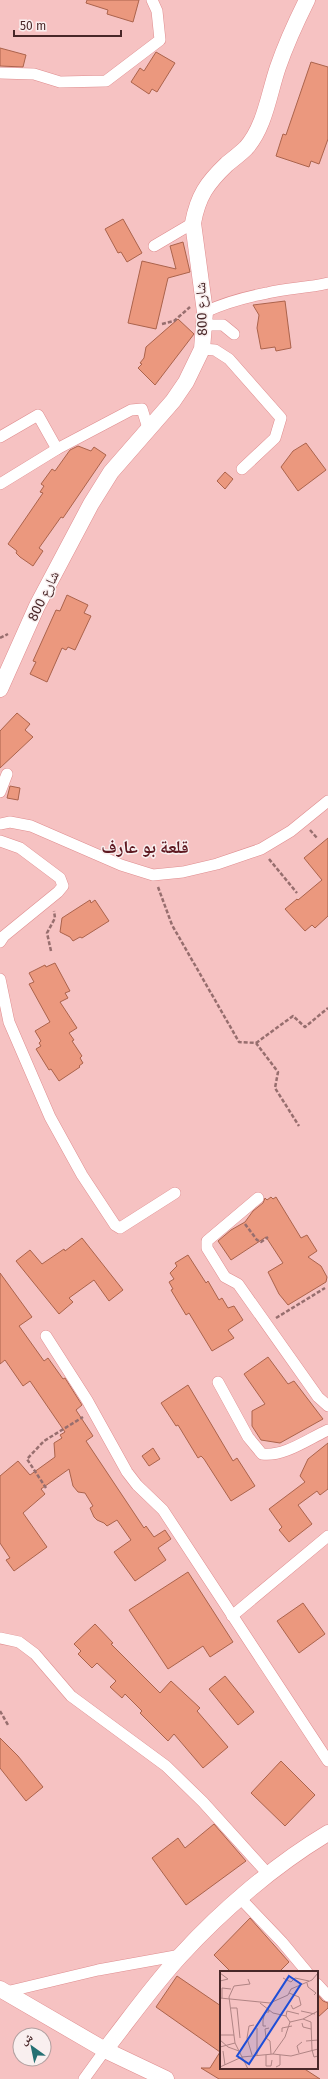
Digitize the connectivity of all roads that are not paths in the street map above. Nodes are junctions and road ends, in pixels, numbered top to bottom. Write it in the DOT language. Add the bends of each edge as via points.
graph roads {
  1 [pos="152,0"];
  2 [pos="307,0"];
  3 [pos="0,73"];
  4 [pos="193,223"];
  5 [pos="154,246"];
  6 [pos="328,282"];
  7 [pos="204,319"];
  8 [pos="234,334"];
  9 [pos="202,349"];
  10 [pos="148,428"];
  11 [pos="0,437"];
  12 [pos="57,449"];
  13 [pos="242,469"];
  14 [pos="0,484"];
  15 [pos="0,690"];
  16 [pos="7,774"];
  17 [pos="0,792"];
  18 [pos="328,801"];
  19 [pos="0,824"];
  20 [pos="0,841"];
  21 [pos="0,942"];
  22 [pos="0,979"];
  23 [pos="175,1193"];
  24 [pos="258,1198"];
  25 [pos="46,1336"];
  26 [pos="218,1382"];
  27 [pos="328,1406"];
  28 [pos="328,1430"];
  29 [pos="328,1536"];
  30 [pos="232,1616"];
  31 [pos="0,1638"];
  32 [pos="328,1761"];
  33 [pos="328,1833"];
  34 [pos="268,1874"];
  35 [pos="240,1898"];
  36 [pos="181,1955"];
  37 [pos="306,1971"];
  38 [pos="318,1985"];
  39 [pos="3,1991"];
  40 [pos="328,1996"];
  41 [pos="105,2050"];
  42 [pos="84,2079"];
  43 [pos="166,2079"];
  1 -- 3 [label="street" via="157,11 160,40 106,81 60,82 34,74"];
  2 -- 4 [label="main road, شارع 800" via="278,65 257,131 246,148 200,195"];
  4 -- 5 [label="street"];
  4 -- 7 [label="main road, شارع 800"];
  6 -- 7 [label="street" via="306,288 268,292 220,305"];
  7 -- 8 [label="street"];
  7 -- 9 [label="main road, شارع 800"];
  9 -- 10 [label="main road, شارع 800" via="186,382 173,401"];
  9 -- 13 [label="street" via="215,350 229,359 281,418 275,438"];
  10 -- 12 [label="street" via="142,409 131,410"];
  10 -- 15 [label="main road, شارع 800" via="111,472 77,528 37,606"];
  11 -- 12 [label="street" via="38,415"];
  12 -- 14 [label="street"];
  16 -- 17 [label="street"];
  18 -- 19 [label="street" via="292,832 261,849 216,864 183,872 154,875 121,865 31,826 10,822"];
  20 -- 21 [label="street" via="20,848 60,878 63,886"];
  22 -- 23 [label="street" via="9,1022 50,1117 82,1175 115,1225 120,1228"];
  24 -- 27 [label="street" via="207,1241 207,1248 225,1277 238,1284 318,1397"];
  25 -- 30 [label="street" via="127,1472 163,1510"];
  26 -- 28 [label="street" via="248,1437 262,1454 282,1452"];
  29 -- 30 [label="street"];
  30 -- 32 [label="street"];
  31 -- 34 [label="street" via="19,1642 35,1654 71,1696 166,1766 203,1802"];
  33 -- 34 [label="main road"];
  34 -- 35 [label="main road"];
  35 -- 36 [label="main road"];
  35 -- 37 [label="street"];
  36 -- 39 [label="street"];
  36 -- 41 [label="main road"];
  38 -- 40 [label="street"];
  39 -- 41 [label="main road"];
  41 -- 42 [label="street"];
  41 -- 43 [label="main road"];
}
